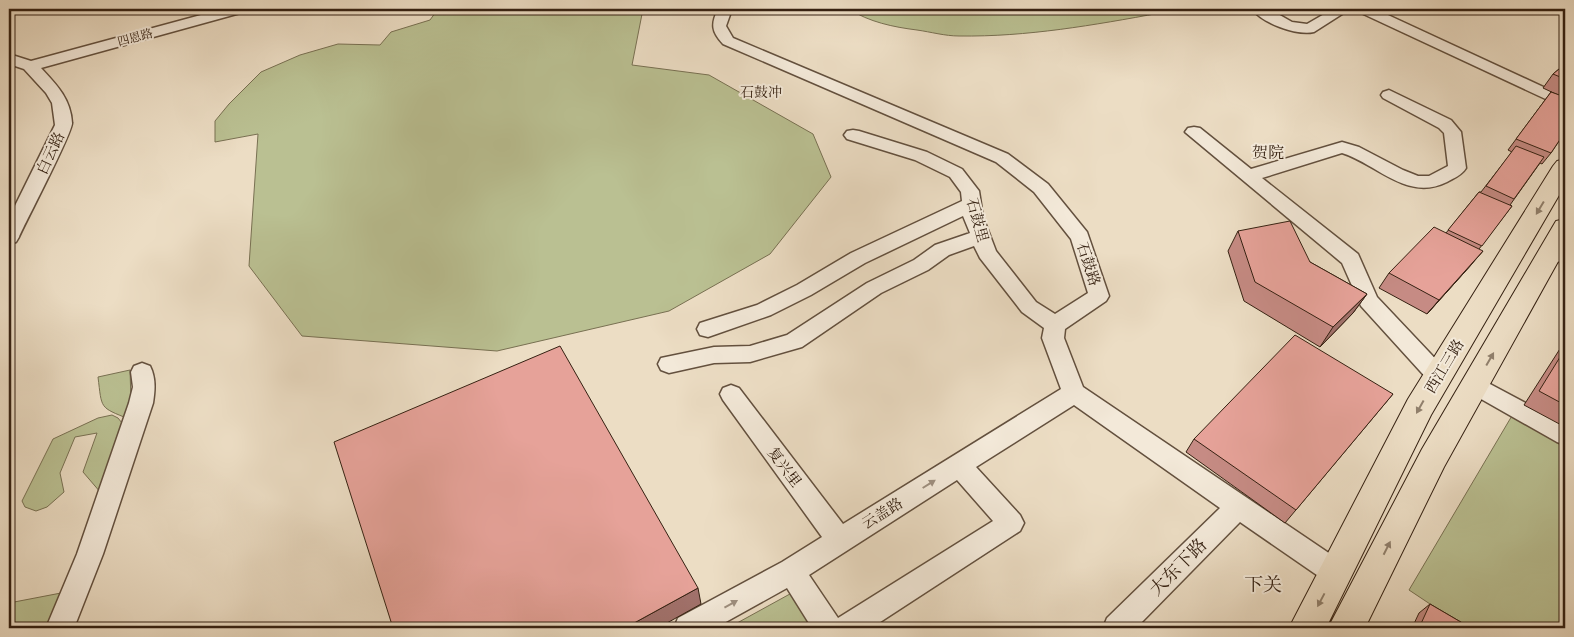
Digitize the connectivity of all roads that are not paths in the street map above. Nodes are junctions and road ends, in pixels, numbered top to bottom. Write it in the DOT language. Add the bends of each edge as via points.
graph roads {
  1 [pos="239,9"];
  2 [pos="725,9"];
  3 [pos="1259,9"];
  4 [pos="1344,9"];
  5 [pos="1364,9"];
  6 [pos="9,59"];
  7 [pos="30,66"];
  8 [pos="1389,95"];
  9 [pos="1565,103"];
  10 [pos="1194,132"];
  11 [pos="853,135"];
  12 [pos="1565,166"];
  13 [pos="1248,176"];
  14 [pos="972,204"];
  15 [pos="9,237"];
  16 [pos="980,237"];
  17 [pos="1561,245"];
  18 [pos="1054,325"];
  19 [pos="708,329"];
  20 [pos="669,364"];
  21 [pos="142,372"];
  22 [pos="1438,376"];
  23 [pos="1475,386"];
  24 [pos="1074,393"];
  25 [pos="730,394"];
  26 [pos="1565,435"];
  27 [pos="959,465"];
  28 [pos="1239,506"];
  29 [pos="840,540"];
  30 [pos="791,571"];
  31 [pos="1350,582"];
  32 [pos="60,628"];
  33 [pos="688,628"];
  34 [pos="828,628"];
  35 [pos="848,628"];
  36 [pos="1117,628"];
  37 [pos="1306,628"];
  38 [pos="1346,628"];
  1 -- 7 [label="street, 四恩路"];
  2 -- 18 [label="street, 石鼓路" via="718,26 719,33 728,41 1002,158 1041,188 1080,237 1099,296"];
  3 -- 4 [label="street" via="1288,26 1308,29"];
  5 -- 9 [label="street"];
  6 -- 7 [label="street, 白云路"];
  7 -- 15 [label="street, 白云路" via="54,91 64,125"];
  8 -- 13 [label="street" via="1445,124 1452,132 1457,168 1429,182 1411,181 1355,150 1342,147"];
  10 -- 13 [label="street"];
  11 -- 14 [label="street, 石鼓里" via="921,156 956,173 970,191"];
  12 -- 22 [label="main road, 西江三路, one-way"];
  13 -- 22 [label="street" via="1350,259 1368,301"];
  14 -- 16 [label="street, 石鼓里"];
  14 -- 19 [label="street" via="858,258 764,310"];
  16 -- 18 [label="street, 石鼓里" via="987,253 1029,307"];
  16 -- 20 [label="street" via="942,250 921,266 874,288 794,342 750,354 714,355"];
  23 -- 17 [label="main road, one-way"];
  18 -- 24 [label="street" via="1053,338"];
  21 -- 32 [label="street" via="141,402 90,554"];
  22 -- 31 [label="main road, 西江三路, one-way" via="1419,408"];
  23 -- 26 [label="street"];
  31 -- 23 [label="main road, one-way" via="1433,458"];
  24 -- 27 [label="street, 云盖路"];
  24 -- 28 [label="street"];
  25 -- 29 [label="street, 复兴里"];
  29 -- 27 [label="street, 云盖路, one-way"];
  27 -- 35 [label="street" via="1011,523"];
  28 -- 31 [label="street"];
  28 -- 36 [label="street, 大东下路"];
  29 -- 30 [label="street, 云盖路"];
  33 -- 30 [label="street, 云盖路, one-way"];
  30 -- 34 [label="street"];
  31 -- 37 [label="main road, one-way"];
  31 -- 38 [label="main road"];
}
